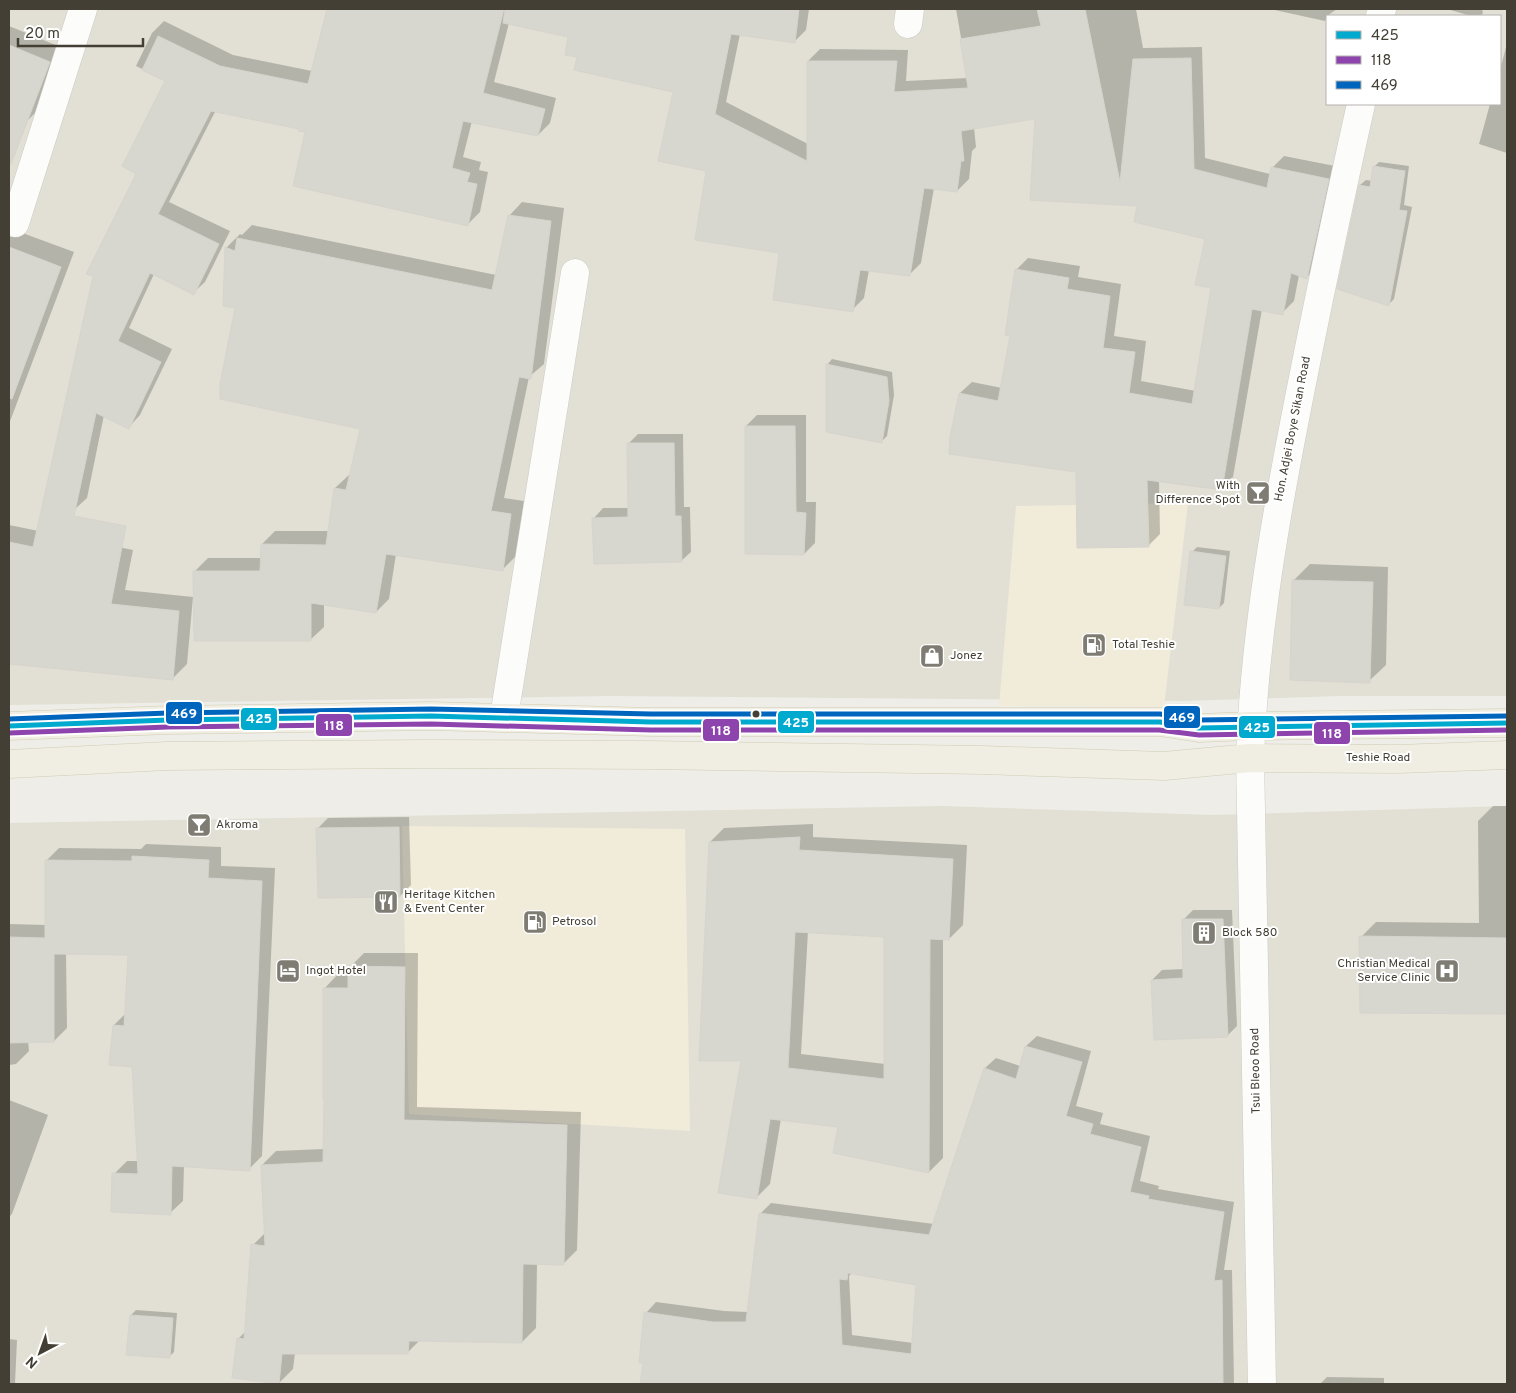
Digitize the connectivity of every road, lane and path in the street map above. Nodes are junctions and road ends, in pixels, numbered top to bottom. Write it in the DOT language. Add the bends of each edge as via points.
graph roads {
  1 [pos="83,9"];
  2 [pos="1361,105"];
  3 [pos="15,223"];
  4 [pos="575,273"];
  5 [pos="504,717"];
  6 [pos="1507,722"];
  7 [pos="9,726"];
  8 [pos="1251,726"];
  9 [pos="1507,755"];
  10 [pos="1250,758"];
  11 [pos="9,764"];
  12 [pos="1262,1384"];
  1 -- 3 [label="street"];
  2 -- 8 [label="street, Hon. Adjei Boye Sikan Road" via="1313,323 1275,520"];
  4 -- 5 [label="street"];
  5 -- 7 [label="main road" via="168,720"];
  5 -- 8 [label="main road" via="651,722 1160,722 1199,728"];
  6 -- 8 [label="main road"];
  8 -- 10 [label="street, Hon. Adjei Boye Sikan Road"];
  9 -- 10 [label="main road, Teshie Road" via="1398,759"];
  10 -- 11 [label="main road, Teshie Road" via="1164,766 982,760 428,754 167,756"];
  10 -- 12 [label="street, Tsui Bleoo Road"];
}
